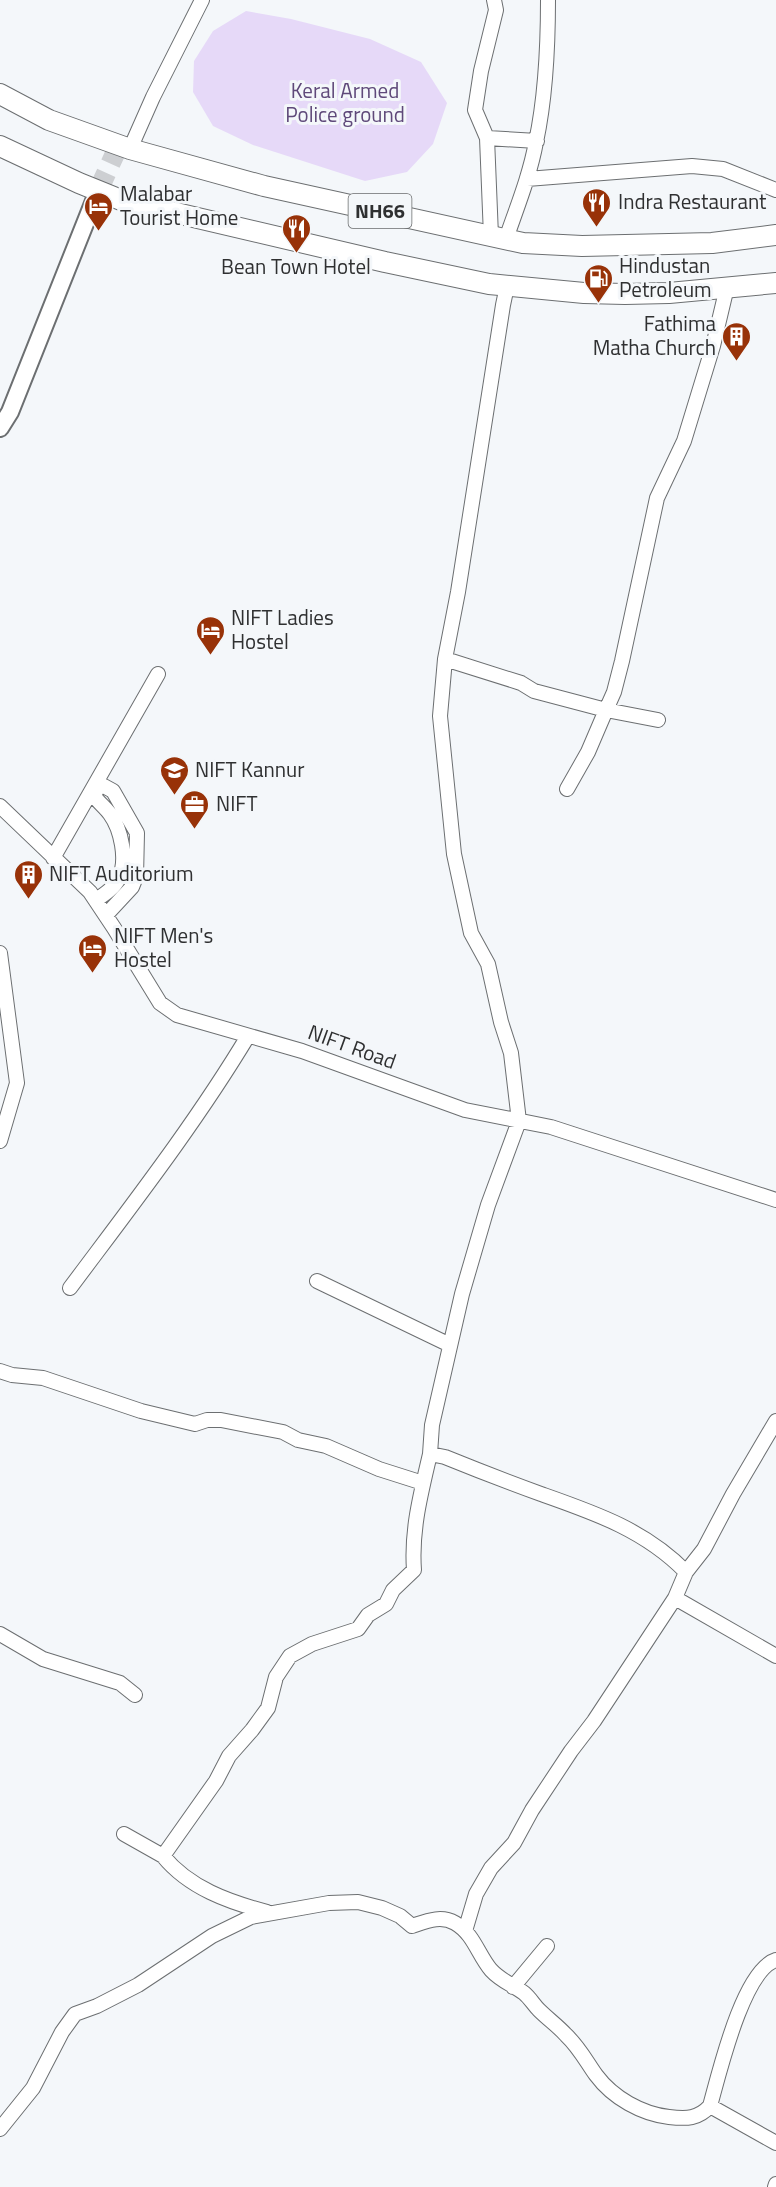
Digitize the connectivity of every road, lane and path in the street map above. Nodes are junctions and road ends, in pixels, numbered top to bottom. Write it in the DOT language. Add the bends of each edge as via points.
graph roads {
  1 [pos="202,0"];
  2 [pos="494,0"];
  3 [pos="548,0"];
  4 [pos="0,94"];
  5 [pos="487,138"];
  6 [pos="537,141"];
  7 [pos="0,146"];
  8 [pos="130,149"];
  9 [pos="527,178"];
  10 [pos="776,190"];
  11 [pos="98,191"];
  12 [pos="776,235"];
  13 [pos="499,237"];
  14 [pos="776,283"];
  15 [pos="507,286"];
  16 [pos="727,287"];
  17 [pos="0,428"];
  18 [pos="445,660"];
  19 [pos="158,674"];
  20 [pos="606,710"];
  21 [pos="658,720"];
  22 [pos="567,789"];
  23 [pos="0,806"];
  24 [pos="53,858"];
  25 [pos="96,900"];
  26 [pos="106,915"];
  27 [pos="0,953"];
  28 [pos="248,1036"];
  29 [pos="6,1104"];
  30 [pos="519,1121"];
  31 [pos="0,1141"];
  32 [pos="776,1200"];
  33 [pos="317,1281"];
  34 [pos="70,1288"];
  35 [pos="450,1345"];
  36 [pos="0,1371"];
  37 [pos="776,1421"];
  38 [pos="430,1454"];
  39 [pos="423,1483"];
  40 [pos="686,1572"];
  41 [pos="675,1598"];
  42 [pos="0,1634"];
  43 [pos="776,1656"];
  44 [pos="135,1695"];
  45 [pos="124,1834"];
  46 [pos="163,1856"];
  47 [pos="272,1913"];
  48 [pos="465,1931"];
  49 [pos="547,1946"];
  50 [pos="776,1960"];
  51 [pos="513,1987"];
  52 [pos="710,2106"];
  53 [pos="0,2129"];
  54 [pos="776,2143"];
  1 -- 8 [label="street"];
  2 -- 5 [label="street" via="496,10 480,71 475,110"];
  3 -- 6 [label="street" via="548,56"];
  4 -- 8 [label="highway, NH66" via="49,120"];
  5 -- 6 [label="street"];
  5 -- 13 [label="street"];
  6 -- 9 [label="street"];
  7 -- 11 [label="highway, NH66"];
  8 -- 13 [label="highway, NH66" via="264,186"];
  9 -- 10 [label="street" via="692,165 723,169"];
  9 -- 13 [label="street"];
  11 -- 15 [label="highway, NH66" via="197,219"];
  11 -- 17 [label="main road" via="10,412"];
  12 -- 13 [label="highway, NH66" via="712,243 582,246 523,243"];
  14 -- 16 [label="highway, NH66"];
  15 -- 16 [label="highway, NH66" via="625,294"];
  15 -- 18 [label="street"];
  16 -- 20 [label="street" via="684,441 657,498 622,661"];
  18 -- 20 [label="street" via="521,683 534,691"];
  18 -- 30 [label="street" via="440,716 454,854 471,933 488,964 511,1053"];
  19 -- 24 [label="street"];
  20 -- 21 [label="street"];
  20 -- 22 [label="street"];
  23 -- 24 [label="street, NIFT Road"];
  24 -- 25 [label="street, NIFT Road"];
  25 -- 26 [label="street, NIFT Road"];
  25 -- 26 [label="street" via="119,879 123,856 116,824 94,796 102,785 113,790 137,833 136,877 132,887"];
  26 -- 28 [label="street, NIFT Road" via="160,1003 177,1015"];
  27 -- 29 [label="street" via="17,1083"];
  28 -- 30 [label="street, NIFT Road" via="302,1051 465,1110"];
  28 -- 34 [label="street" via="165,1162"];
  29 -- 31 [label="street"];
  30 -- 32 [label="street, NIFT Road" via="600,1142"];
  30 -- 35 [label="street" via="478,1235"];
  33 -- 35 [label="street"];
  35 -- 38 [label="street" via="432,1425"];
  36 -- 39 [label="street" via="43,1378 141,1411 195,1424 221,1420 283,1432"];
  37 -- 40 [label="street" via="704,1549"];
  38 -- 39 [label="street"];
  38 -- 40 [label="street" via="591,1512 643,1537"];
  39 -- 46 [label="street" via="415,1520 414,1570 393,1590 386,1604 368,1615 358,1629 312,1644 290,1656 276,1677 268,1708 229,1756"];
  40 -- 41 [label="street"];
  41 -- 43 [label="street"];
  41 -- 48 [label="street" via="570,1751 513,1843 491,1868 476,1893"];
  42 -- 44 [label="street" via="43,1659 120,1683"];
  45 -- 46 [label="street"];
  46 -- 47 [label="street" via="174,1869 211,1894"];
  47 -- 48 [label="street" via="358,1902 400,1916 412,1926 438,1918 454,1922"];
  47 -- 53 [label="street" via="251,1917 212,1936 138,1985 75,2014 33,2088"];
  48 -- 51 [label="street" via="489,1968"];
  49 -- 51 [label="street"];
  50 -- 52 [label="street" via="762,1968 728,2037"];
  51 -- 52 [label="street" via="568,2036 617,2096 640,2109 687,2120"];
  52 -- 54 [label="street"];
}
